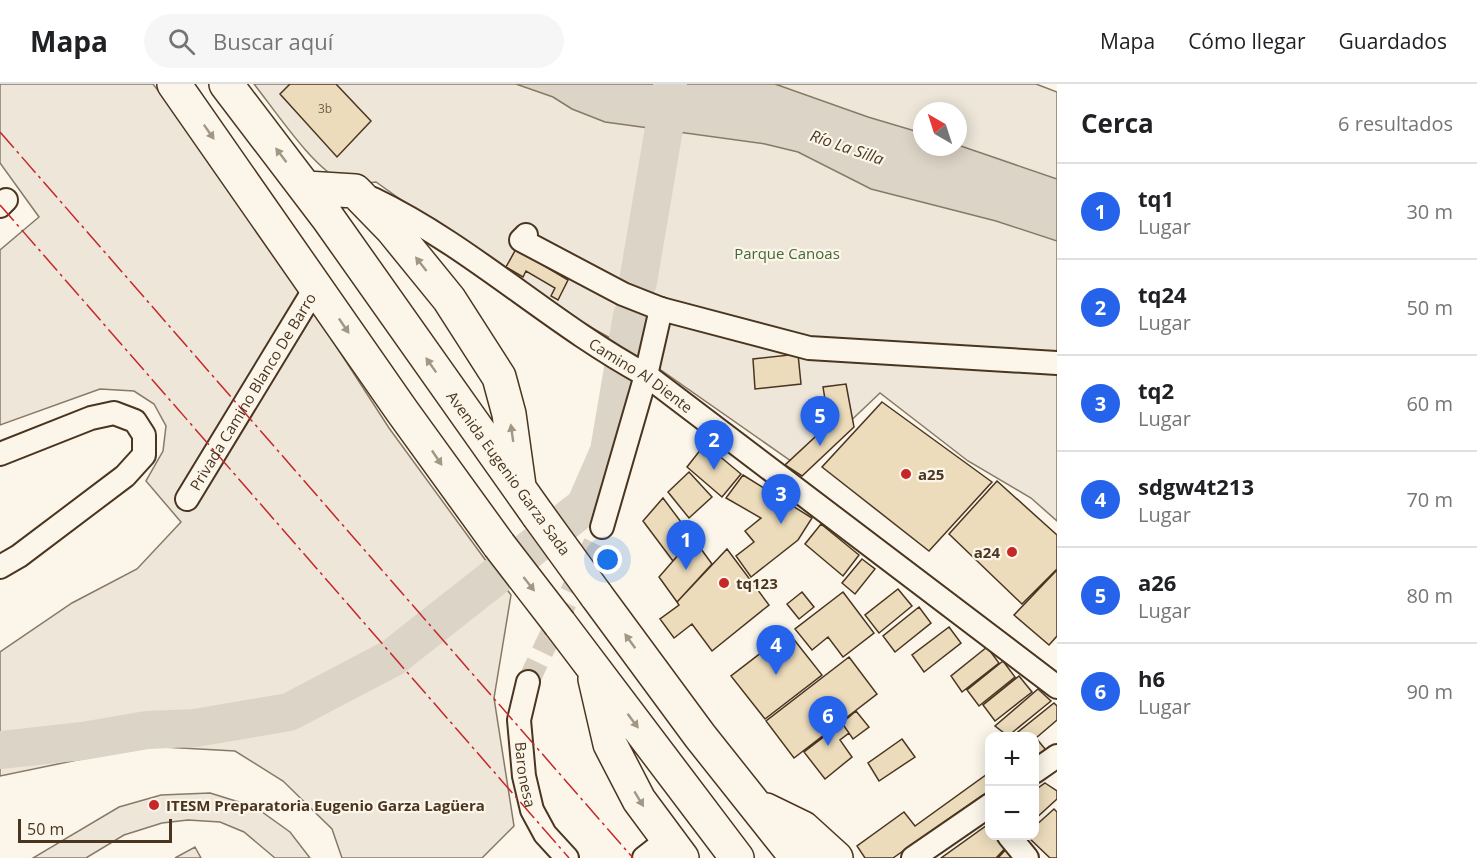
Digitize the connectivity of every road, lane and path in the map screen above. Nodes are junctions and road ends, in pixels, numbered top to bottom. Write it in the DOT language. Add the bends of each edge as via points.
graph roads {
  1 [pos="174,84"];
  2 [pos="226,84"];
  3 [pos="306,188"];
  4 [pos="355,191"];
  5 [pos="526,235"];
  6 [pos="317,285"];
  7 [pos="661,309"];
  8 [pos="1057,363"];
  9 [pos="645,374"];
  10 [pos="0,454"];
  11 [pos="187,499"];
  12 [pos="529,503"];
  13 [pos="602,527"];
  14 [pos="0,567"];
  15 [pos="592,666"];
  16 [pos="528,682"];
  17 [pos="1057,687"];
  18 [pos="699,736"];
  19 [pos="1057,756"];
  20 [pos="1039,769"];
  21 [pos="755,804"];
  22 [pos="985,810"];
  23 [pos="1012,840"];
  24 [pos="664,852"];
  25 [pos="567,858"];
  26 [pos="737,858"];
  27 [pos="776,858"];
  28 [pos="797,858"];
  29 [pos="836,858"];
  30 [pos="913,858"];
  31 [pos="1027,858"];
  1 -- 6 [label="highway, one-way"];
  3 -- 2 [label="highway, Avenida Eugenio Garza Sada, one-way"];
  3 -- 4 [label="highway"];
  12 -- 3 [label="highway, Avenida Eugenio Garza Sada, one-way"];
  4 -- 9 [label="street, Camino Al Diente" via="440,235 600,349"];
  12 -- 4 [label="highway, one-way" via="499,377 449,299"];
  5 -- 7 [label="street" via="520,240 622,294"];
  6 -- 11 [label="street, Privada Camino Blanco De Barro"];
  6 -- 15 [label="highway, one-way, bridge" via="402,411"];
  7 -- 8 [label="street" via="809,348"];
  7 -- 9 [label="street"];
  9 -- 13 [label="street"];
  9 -- 17 [label="street, Camino Al Diente"];
  10 -- 14 [label="street" via="91,418 114,413 135,421 144,435 144,455 125,476"];
  18 -- 12 [label="highway, Avenida Eugenio Garza Sada, one-way, bridge"];
  15 -- 24 [label="highway, one-way" via="610,744"];
  15 -- 26 [label="highway, one-way"];
  16 -- 25 [label="street, Baronesa" via="519,720 524,776 532,810 545,834"];
  18 -- 21 [label="highway, Avenida Eugenio Garza Sada"];
  18 -- 27 [label="highway"];
  19 -- 20 [label="street"];
  21 -- 28 [label="highway, Avenida Eugenio Garza Sada"];
  21 -- 29 [label="highway" via="803,828"];
  22 -- 30 [label="street"];
  23 -- 31 [label="street"];
}
